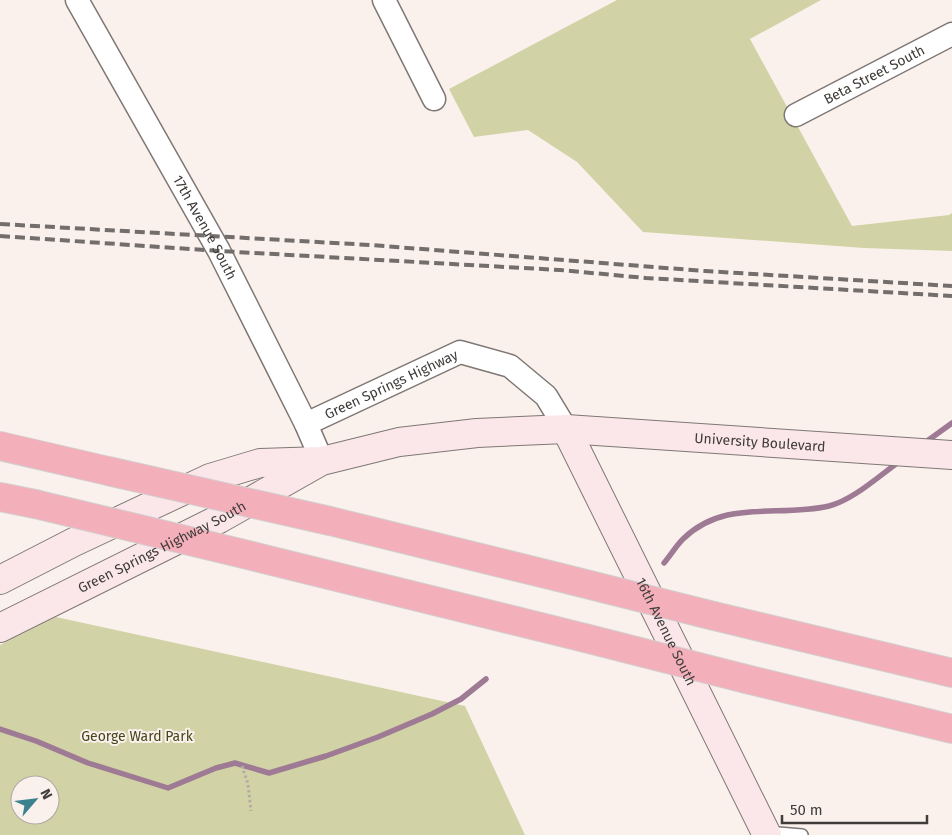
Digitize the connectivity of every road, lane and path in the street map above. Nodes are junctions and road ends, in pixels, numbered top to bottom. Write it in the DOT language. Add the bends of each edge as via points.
graph roads {
  1 [pos="77,0"];
  2 [pos="388,1"];
  3 [pos="952,34"];
  4 [pos="434,99"];
  5 [pos="796,115"];
  6 [pos="306,424"];
  7 [pos="566,429"];
  8 [pos="0,446"];
  9 [pos="952,455"];
  10 [pos="322,461"];
  11 [pos="0,497"];
  12 [pos="0,580"];
  13 [pos="0,628"];
  14 [pos="952,672"];
  15 [pos="952,729"];
  16 [pos="242,766"];
  17 [pos="250,811"];
  18 [pos="766,834"];
  19 [pos="802,835"];
  1 -- 6 [label="street, 17th Avenue South" via="218,250"];
  2 -- 4 [label="street"];
  3 -- 5 [label="street, Beta Street South"];
  6 -- 7 [label="street, Green Springs Highway" via="460,352 510,366 546,396"];
  6 -- 10 [label="street, 17th Avenue South"];
  7 -- 9 [label="main road, University Boulevard"];
  7 -- 10 [label="main road, Green Springs Highway South" via="477,433 399,442"];
  7 -- 18 [label="main road, 16th Avenue South"];
  8 -- 14 [label="highway, bridge" via="330,521"];
  10 -- 12 [label="main road, Green Springs Highway South" via="260,463 210,478"];
  10 -- 13 [label="main road, Green Springs Highway South" via="219,519"];
  11 -- 15 [label="highway, bridge"];
  16 -- 17 [label="path" via="248,784"];
  18 -- 19 [label="lane"];
}
